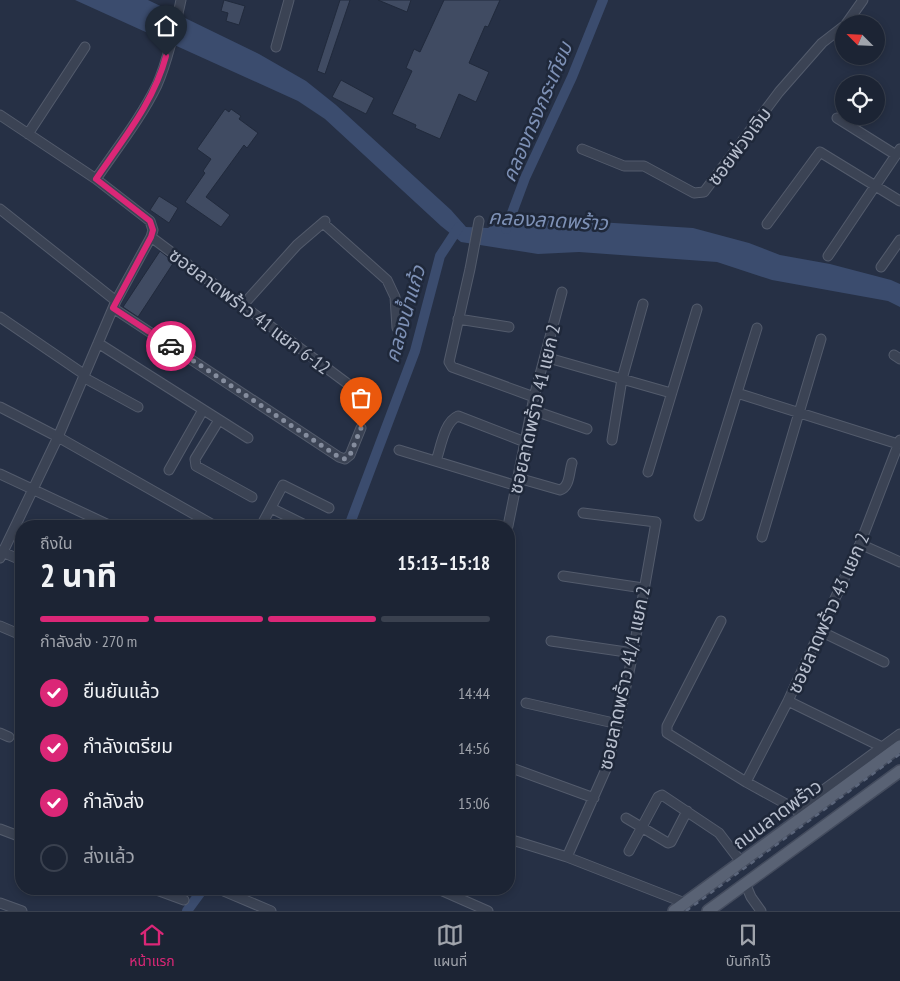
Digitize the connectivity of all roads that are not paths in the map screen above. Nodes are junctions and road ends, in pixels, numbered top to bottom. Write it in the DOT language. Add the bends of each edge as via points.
graph roads {
  1 [pos="181,0"];
  2 [pos="289,0"];
  3 [pos="863,0"];
  4 [pos="852,15"];
  5 [pos="835,33"];
  6 [pos="85,47"];
  7 [pos="276,47"];
  8 [pos="0,115"];
  9 [pos="850,125"];
  10 [pos="28,134"];
  11 [pos="582,149"];
  12 [pos="898,152"];
  13 [pos="96,179"];
  14 [pos="876,185"];
  15 [pos="900,201"];
  16 [pos="0,209"];
  17 [pos="479,221"];
  18 [pos="767,224"];
  19 [pos="151,237"];
  20 [pos="900,240"];
  21 [pos="828,256"];
  22 [pos="881,267"];
  23 [pos="562,292"];
  24 [pos="115,304"];
  25 [pos="644,304"];
  26 [pos="243,305"];
  27 [pos="697,309"];
  28 [pos="0,317"];
  29 [pos="458,319"];
  30 [pos="509,327"];
  31 [pos="397,328"];
  32 [pos="757,328"];
  33 [pos="821,339"];
  34 [pos="98,343"];
  35 [pos="545,357"];
  36 [pos="84,376"];
  37 [pos="622,379"];
  38 [pos="348,384"];
  39 [pos="737,392"];
  40 [pos="671,393"];
  41 [pos="534,397"];
  42 [pos="0,407"];
  43 [pos="138,407"];
  44 [pos="203,410"];
  45 [pos="532,410"];
  46 [pos="800,413"];
  47 [pos="219,420"];
  48 [pos="361,428"];
  49 [pos="588,429"];
  50 [pos="58,437"];
  51 [pos="248,438"];
  52 [pos="612,440"];
  53 [pos="525,442"];
  54 [pos="899,442"];
  55 [pos="399,450"];
  56 [pos="436,462"];
  57 [pos="572,463"];
  58 [pos="169,470"];
  59 [pos="648,472"];
  60 [pos="0,474"];
  61 [pos="517,482"];
  62 [pos="33,489"];
  63 [pos="252,496"];
  64 [pos="271,508"];
  65 [pos="329,508"];
  66 [pos="583,513"];
  67 [pos="699,516"];
  68 [pos="18,520"];
  69 [pos="98,520"];
  70 [pos="204,520"];
  71 [pos="264,520"];
  72 [pos="295,520"];
  73 [pos="509,520"];
  74 [pos="15,526"];
  75 [pos="762,537"];
  76 [pos="860,544"];
  77 [pos="1,554"];
  78 [pos="15,558"];
  79 [pos="900,562"];
  80 [pos="563,576"];
  81 [pos="643,588"];
  82 [pos="721,622"];
  83 [pos="0,626"];
  84 [pos="820,631"];
  85 [pos="15,632"];
  86 [pos="551,641"];
  87 [pos="633,653"];
  88 [pos="884,662"];
  89 [pos="788,701"];
  90 [pos="526,703"];
  91 [pos="618,724"];
  92 [pos="900,734"];
  93 [pos="900,746"];
  94 [pos="882,747"];
  95 [pos="515,769"];
  96 [pos="900,771"];
  97 [pos="746,782"];
  98 [pos="594,798"];
  99 [pos="687,811"];
  100 [pos="801,812"];
  101 [pos="626,818"];
  102 [pos="642,827"];
  103 [pos="0,829"];
  104 [pos="15,835"];
  105 [pos="515,841"];
  106 [pos="629,851"];
  107 [pos="567,856"];
  108 [pos="741,862"];
  109 [pos="745,883"];
  110 [pos="170,895"];
  111 [pos="233,895"];
  112 [pos="452,895"];
  113 [pos="184,900"];
  114 [pos="0,903"];
  115 [pos="685,903"];
  116 [pos="22,911"];
  117 [pos="271,911"];
  118 [pos="488,911"];
  119 [pos="674,911"];
  120 [pos="708,911"];
  121 [pos="761,911"];
  1 -- 13 [label="street" via="162,71 148,102"];
  2 -- 7 [label="street"];
  3 -- 4 [label="street, ซอยพ่วงเจิม"];
  5 -- 11 [label="street, ซอยพ่วงเจิม" via="779,92 704,192 694,193 644,166 624,166"];
  6 -- 10 [label="street"];
  8 -- 10 [label="street"];
  9 -- 12 [label="street"];
  10 -- 13 [label="street"];
  12 -- 14 [label="street"];
  13 -- 19 [label="street" via="150,221"];
  14 -- 15 [label="street"];
  14 -- 18 [label="street" via="820,152"];
  14 -- 21 [label="street"];
  16 -- 24 [label="street"];
  17 -- 29 [label="street"];
  19 -- 24 [label="street"];
  19 -- 26 [label="street, ซอยลาดพร้าว 41 แยก 6-12"];
  20 -- 22 [label="street"];
  23 -- 35 [label="street, ซอยลาดพร้าว 41 แยก 2"];
  24 -- 34 [label="street"];
  24 -- 48 [label="street" via="339,457 345,459 350,455"];
  25 -- 37 [label="street"];
  26 -- 31 [label="street" via="297,245 324,222 387,280 395,297"];
  26 -- 38 [label="street, ซอยลาดพร้าว 41 แยก 6-12"];
  27 -- 40 [label="street"];
  28 -- 36 [label="street"];
  29 -- 30 [label="street"];
  29 -- 41 [label="street" via="449,356 452,367"];
  32 -- 39 [label="street"];
  33 -- 46 [label="street"];
  34 -- 36 [label="street"];
  34 -- 44 [label="street"];
  35 -- 37 [label="street"];
  35 -- 41 [label="street, ซอยลาดพร้าว 41 แยก 2"];
  36 -- 43 [label="street"];
  36 -- 50 [label="street"];
  37 -- 40 [label="street"];
  37 -- 52 [label="street"];
  39 -- 46 [label="street"];
  39 -- 67 [label="street"];
  40 -- 59 [label="street"];
  41 -- 45 [label="street, ซอยลาดพร้าว 41 แยก 2"];
  42 -- 50 [label="street"];
  44 -- 47 [label="street"];
  44 -- 58 [label="street"];
  45 -- 49 [label="street"];
  45 -- 53 [label="street, ซอยลาดพร้าว 41 แยก 2"];
  46 -- 54 [label="street"];
  46 -- 75 [label="street"];
  47 -- 51 [label="street"];
  47 -- 63 [label="street" via="195,459 196,466"];
  50 -- 62 [label="street"];
  50 -- 70 [label="street"];
  53 -- 56 [label="street" via="458,416 448,425"];
  53 -- 61 [label="street, ซอยลาดพร้าว 41 แยก 2"];
  54 -- 76 [label="street, ซอยลาดพร้าว 43 แยก 2"];
  55 -- 56 [label="street"];
  56 -- 61 [label="street"];
  57 -- 61 [label="street" via="564,489"];
  60 -- 62 [label="street"];
  61 -- 73 [label="street, ซอยลาดพร้าว 41 แยก 2"];
  62 -- 68 [label="street"];
  62 -- 69 [label="street"];
  64 -- 65 [label="street" via="283,485"];
  64 -- 71 [label="street"];
  64 -- 72 [label="street"];
  66 -- 81 [label="street, ซอยลาดพร้าว 41/1 แยก 2" via="656,522"];
  74 -- 77 [label="street"];
  76 -- 79 [label="street"];
  76 -- 84 [label="street, ซอยลาดพร้าว 43 แยก 2"];
  77 -- 78 [label="street"];
  80 -- 81 [label="street"];
  81 -- 87 [label="street, ซอยลาดพร้าว 41/1 แยก 2"];
  82 -- 97 [label="street" via="666,730 667,734"];
  83 -- 85 [label="street"];
  84 -- 88 [label="street"];
  84 -- 89 [label="street, ซอยลาดพร้าว 43 แยก 2"];
  86 -- 87 [label="street"];
  87 -- 91 [label="street, ซอยลาดพร้าว 41/1 แยก 2"];
  89 -- 94 [label="street"];
  89 -- 97 [label="street, ซอยลาดพร้าว 43 แยก 2"];
  90 -- 91 [label="street"];
  91 -- 98 [label="street, ซอยลาดพร้าว 41/1 แยก 2"];
  92 -- 94 [label="street"];
  93 -- 100 [label="main road, ถนนลาดพร้าว"];
  94 -- 100 [label="street"];
  95 -- 98 [label="street"];
  96 -- 109 [label="main road, ถนนลาดพร้าว"];
  97 -- 100 [label="street"];
  98 -- 107 [label="street, ซอยลาดพร้าว 41/1 แยก 2"];
  99 -- 102 [label="street" via="671,842"];
  99 -- 102 [label="street" via="659,795"];
  99 -- 108 [label="street" via="719,833"];
  100 -- 108 [label="main road, ถนนลาดพร้าว"];
  101 -- 102 [label="street"];
  102 -- 106 [label="street"];
  103 -- 104 [label="street"];
  105 -- 107 [label="street"];
  107 -- 115 [label="street"];
  108 -- 115 [label="main road, ถนนลาดพร้าว"];
  109 -- 120 [label="main road, ถนนลาดพร้าว"];
  109 -- 121 [label="street"];
  110 -- 113 [label="street"];
  111 -- 117 [label="street"];
  112 -- 118 [label="street"];
  114 -- 116 [label="street"];
  115 -- 119 [label="main road, ถนนลาดพร้าว"];
}
